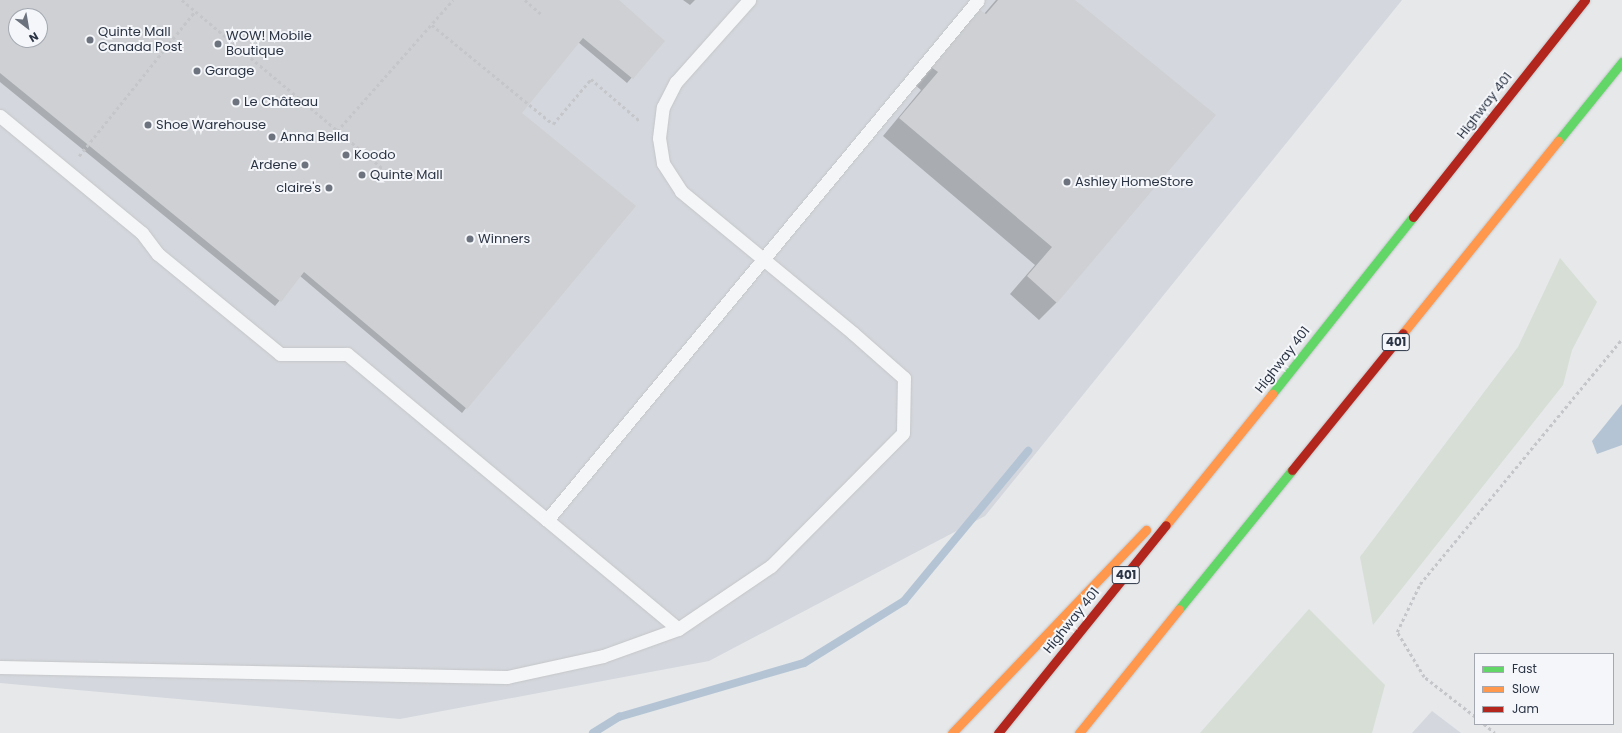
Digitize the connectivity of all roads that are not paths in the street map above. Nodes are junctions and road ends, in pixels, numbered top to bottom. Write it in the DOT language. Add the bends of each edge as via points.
graph roads {
  1 [pos="748,0"];
  2 [pos="978,0"];
  3 [pos="1585,0"];
  4 [pos="1622,62"];
  5 [pos="0,116"];
  6 [pos="764,260"];
  7 [pos="1255,416"];
  8 [pos="1167,508"];
  9 [pos="547,520"];
  10 [pos="1151,525"];
  11 [pos="1171,622"];
  12 [pos="678,629"];
  13 [pos="0,668"];
  14 [pos="952,733"];
  15 [pos="998,733"];
  16 [pos="1079,733"];
  17 [pos="1091,733"];
  1 -- 6 [label="lane" via="676,82 663,107 659,138 663,163 681,191"];
  2 -- 6 [label="lane"];
  3 -- 7 [label="highway, Highway 401 / 401"];
  4 -- 11 [label="highway, 401"];
  5 -- 9 [label="lane" via="142,233 158,254 280,354 348,354"];
  6 -- 9 [label="lane"];
  6 -- 12 [label="lane" via="904,378 903,434 771,566"];
  7 -- 8 [label="highway"];
  7 -- 15 [label="highway, Highway 401 / 401"];
  9 -- 12 [label="lane"];
  10 -- 14 [label="highway"];
  11 -- 16 [label="highway, 401"];
  11 -- 17 [label="highway"];
  12 -- 13 [label="lane" via="603,656 507,677"];
}
